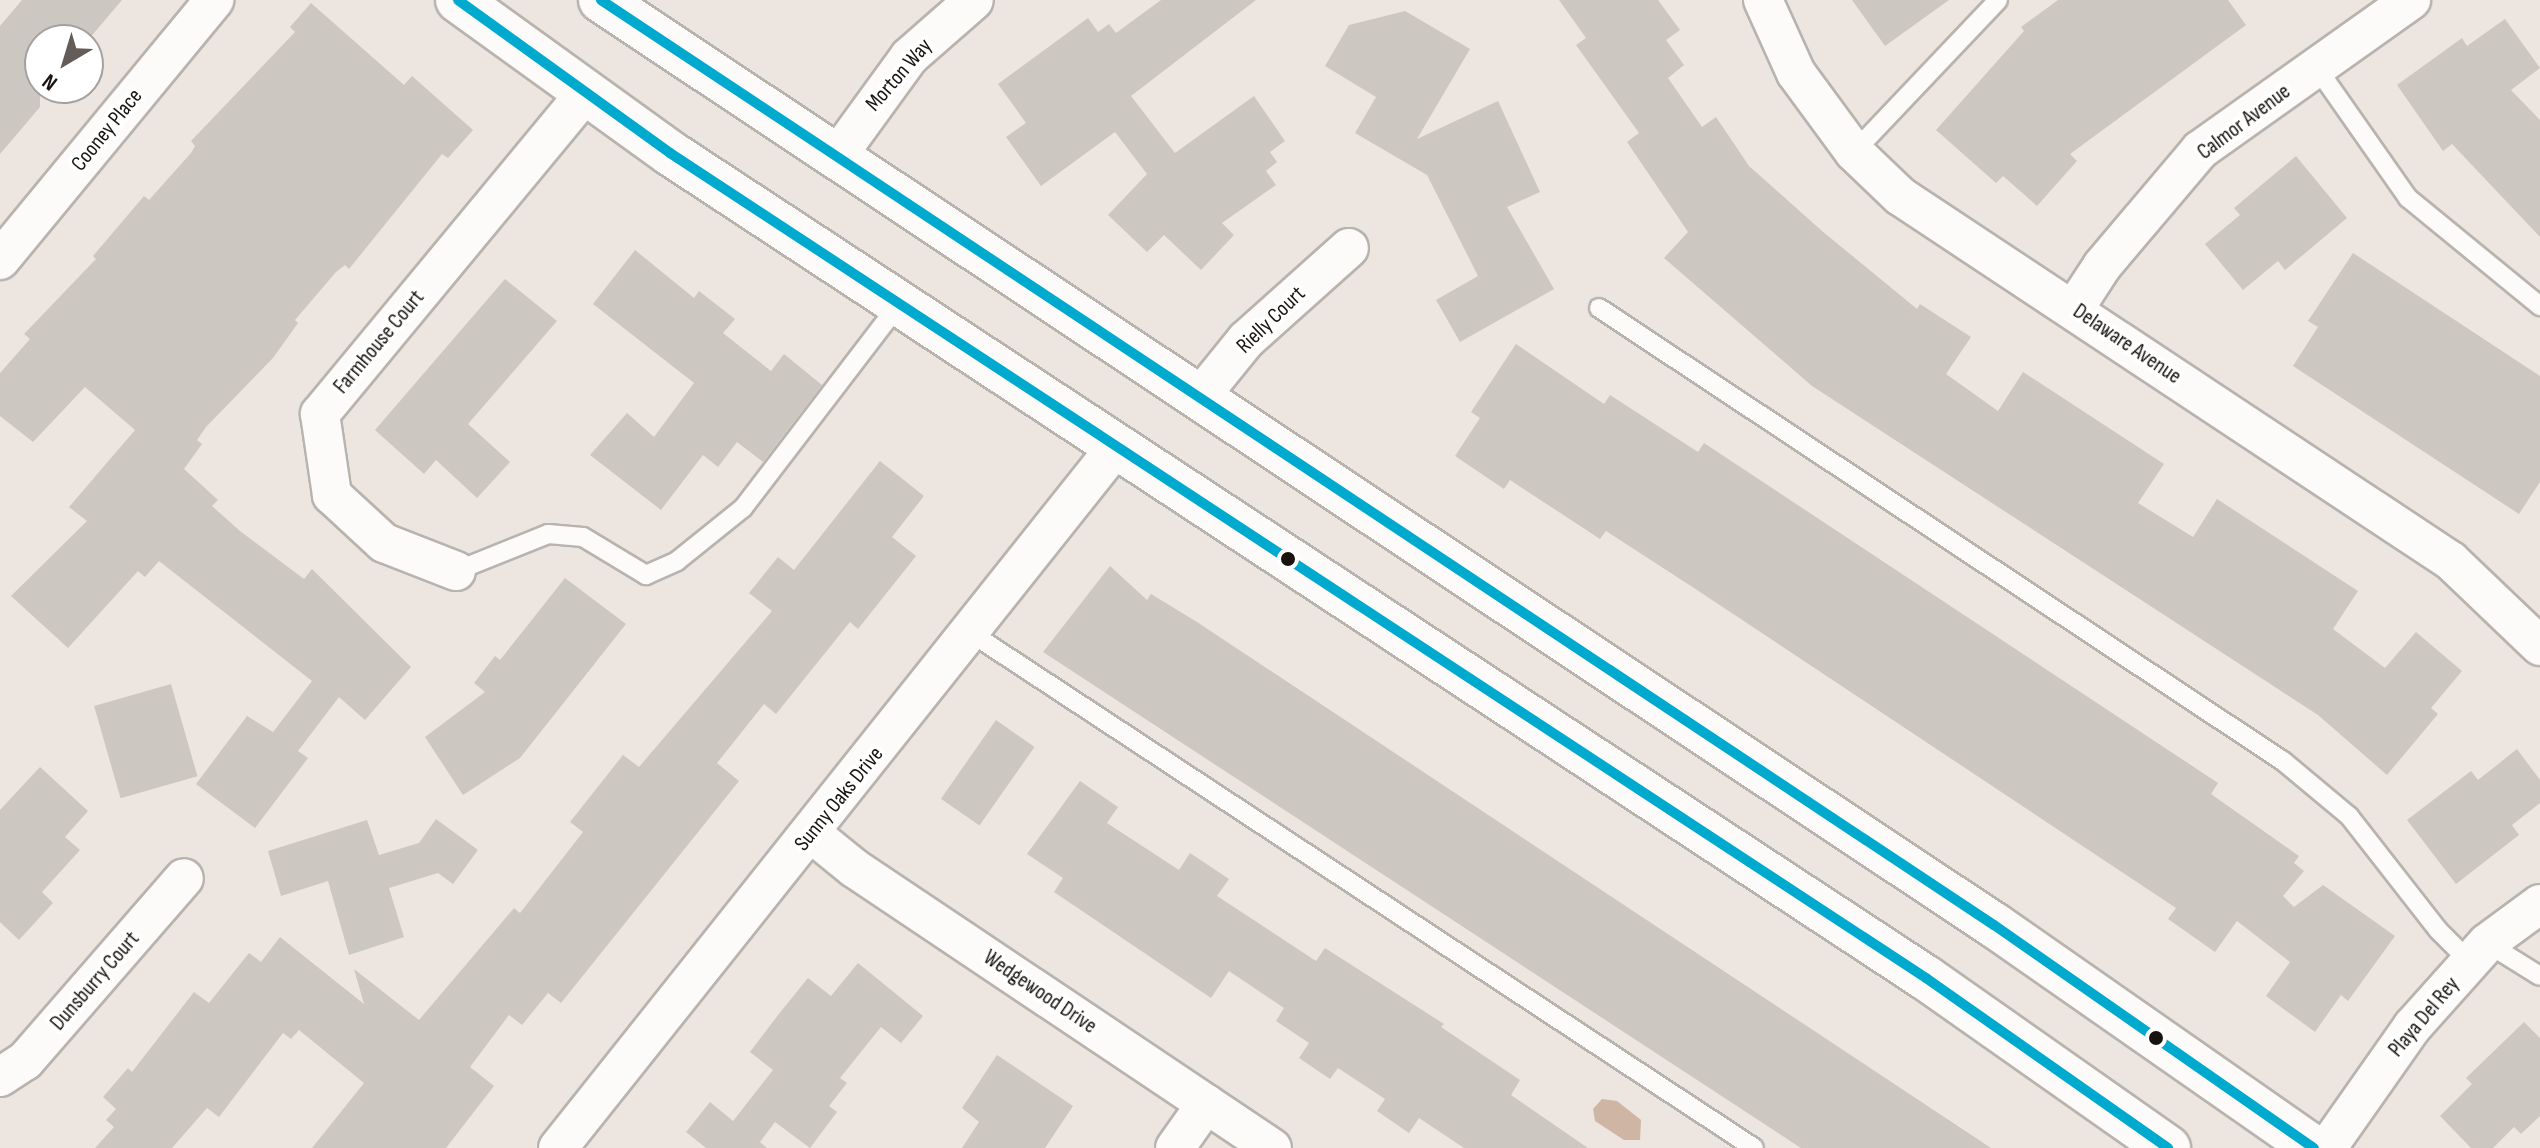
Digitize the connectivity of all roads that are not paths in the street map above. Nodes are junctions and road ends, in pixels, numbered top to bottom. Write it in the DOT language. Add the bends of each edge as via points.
graph roads {
  1 [pos="214,0"];
  2 [pos="458,0"];
  3 [pos="601,0"];
  4 [pos="974,0"];
  5 [pos="1763,0"];
  6 [pos="1998,0"];
  7 [pos="2411,0"];
  8 [pos="2317,68"];
  9 [pos="585,94"];
  10 [pos="1854,152"];
  11 [pos="835,159"];
  12 [pos="1349,248"];
  13 [pos="0,260"];
  14 [pos="899,304"];
  15 [pos="2540,306"];
  16 [pos="1599,308"];
  17 [pos="2074,309"];
  18 [pos="1199,398"];
  19 [pos="1116,447"];
  20 [pos="456,571"];
  21 [pos="971,633"];
  22 [pos="2540,646"];
  23 [pos="811,833"];
  24 [pos="184,878"];
  25 [pos="2540,904"];
  26 [pos="2479,952"];
  27 [pos="2540,976"];
  28 [pos="0,1077"];
  29 [pos="1206,1104"];
  30 [pos="558,1148"];
  31 [pos="1175,1148"];
  32 [pos="1272,1148"];
  33 [pos="1754,1148"];
  34 [pos="2168,1148"];
  35 [pos="2314,1148"];
  36 [pos="2327,1148"];
  1 -- 13 [label="street, Cooney Place"];
  2 -- 9 [label="main road"];
  3 -- 11 [label="main road"];
  4 -- 11 [label="street, Morton Way" via="909,57"];
  5 -- 10 [label="street, Delaware Avenue" via="1796,73"];
  6 -- 10 [label="lane"];
  7 -- 8 [label="street, Calmor Avenue"];
  8 -- 15 [label="lane" via="2408,198"];
  8 -- 17 [label="street, Calmor Avenue" via="2200,150 2102,266"];
  9 -- 14 [label="main road"];
  9 -- 20 [label="street, Farmhouse Court" via="320,414 332,495 384,543"];
  10 -- 17 [label="street, Delaware Avenue" via="1900,196"];
  11 -- 18 [label="main road"];
  12 -- 18 [label="street, Rielly Court" via="1246,340"];
  14 -- 19 [label="main road"];
  14 -- 20 [label="lane" via="743,508 677,561 646,575 583,537 548,534"];
  16 -- 26 [label="lane" via="2283,761 2349,816 2438,930"];
  17 -- 22 [label="street, Delaware Avenue" via="2451,561"];
  18 -- 35 [label="main road" via="2006,934"];
  19 -- 21 [label="street, Sunny Oaks Drive"];
  19 -- 34 [label="main road" via="1926,978"];
  21 -- 23 [label="street, Sunny Oaks Drive"];
  21 -- 33 [label="lane"];
  23 -- 29 [label="street, Wedgewood Drive" via="854,868"];
  23 -- 30 [label="street, Sunny Oaks Drive"];
  24 -- 28 [label="street, Dunsburry Court" via="25,1061"];
  25 -- 26 [label="street, Playa Del Rey"];
  26 -- 27 [label="lane"];
  26 -- 36 [label="street, Playa Del Rey" via="2412,1027"];
  29 -- 31 [label="street"];
  29 -- 32 [label="street, Wedgewood Drive"];
}
